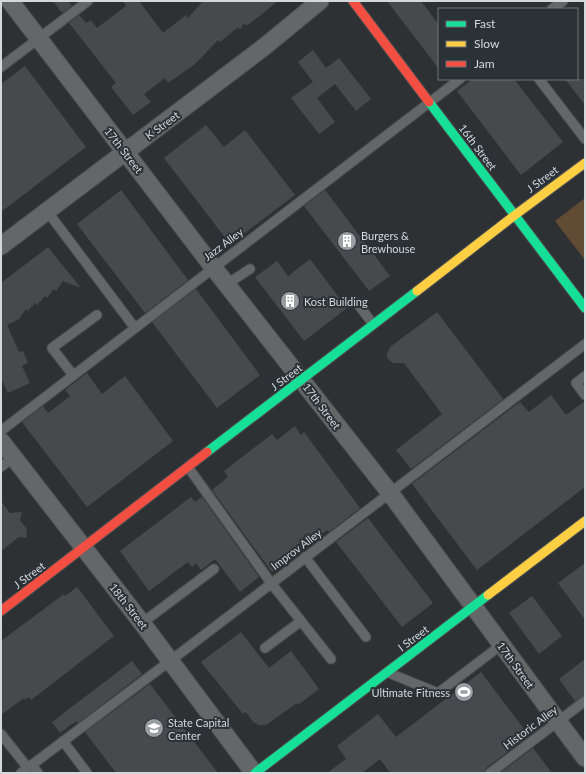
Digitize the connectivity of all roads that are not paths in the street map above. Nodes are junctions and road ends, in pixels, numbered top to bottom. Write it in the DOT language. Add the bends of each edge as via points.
graph roads {
  1 [pos="10,1"];
  2 [pos="88,1"];
  3 [pos="320,1"];
  4 [pos="353,1"];
  5 [pos="563,1"];
  6 [pos="553,8"];
  7 [pos="39,39"];
  8 [pos="1,67"];
  9 [pos="459,80"];
  10 [pos="540,80"];
  11 [pos="429,103"];
  12 [pos="585,139"];
  13 [pos="126,152"];
  14 [pos="585,163"];
  15 [pos="47,211"];
  16 [pos="515,215"];
  17 [pos="1,246"];
  18 [pos="213,267"];
  19 [pos="250,269"];
  20 [pos="227,284"];
  21 [pos="356,303"];
  22 [pos="585,308"];
  23 [pos="97,315"];
  24 [pos="374,326"];
  25 [pos="135,328"];
  26 [pos="585,344"];
  27 [pos="73,375"];
  28 [pos="585,376"];
  29 [pos="302,380"];
  30 [pos="585,395"];
  31 [pos="1,431"];
  32 [pos="1,441"];
  33 [pos="8,462"];
  34 [pos="188,467"];
  35 [pos="390,493"];
  36 [pos="585,521"];
  37 [pos="84,549"];
  38 [pos="305,557"];
  39 [pos="214,569"];
  40 [pos="271,583"];
  41 [pos="473,606"];
  42 [pos="1,611"];
  43 [pos="301,621"];
  44 [pos="142,623"];
  45 [pos="366,637"];
  46 [pos="501,645"];
  47 [pos="265,648"];
  48 [pos="331,659"];
  49 [pos="170,661"];
  50 [pos="387,672"];
  51 [pos="585,701"];
  52 [pos="558,721"];
  53 [pos="1,734"];
  54 [pos="63,741"];
  55 [pos="585,758"];
  56 [pos="27,769"];
  57 [pos="38,773"];
  58 [pos="87,773"];
  59 [pos="254,773"];
  60 [pos="490,773"];
  1 -- 7 [label="street, 17th Street"];
  2 -- 7 [label="lane"];
  3 -- 13 [label="street, K Street"];
  4 -- 11 [label="main road, 16th Street"];
  5 -- 6 [label="lane"];
  7 -- 8 [label="lane"];
  7 -- 13 [label="street, 17th Street"];
  9 -- 11 [label="lane, Jazz Alley"];
  10 -- 12 [label="lane"];
  11 -- 16 [label="main road, 16th Street"];
  11 -- 18 [label="lane, Jazz Alley" via="290,213"];
  13 -- 15 [label="street, K Street"];
  13 -- 18 [label="street, 17th Street"];
  14 -- 16 [label="main road, J Street"];
  15 -- 17 [label="street, K Street"];
  15 -- 25 [label="lane"];
  16 -- 22 [label="main road, 16th Street"];
  16 -- 24 [label="main road, J Street"];
  18 -- 20 [label="street, 17th Street"];
  18 -- 25 [label="lane, Jazz Alley"];
  19 -- 20 [label="lane"];
  20 -- 29 [label="street, 17th Street"];
  21 -- 24 [label="lane"];
  23 -- 27 [label="lane" via="52,348"];
  24 -- 29 [label="main road, J Street"];
  25 -- 27 [label="lane, Jazz Alley"];
  26 -- 35 [label="lane, Improv Alley"];
  27 -- 31 [label="lane, Jazz Alley"];
  28 -- 30 [label="lane" via="576,383"];
  29 -- 34 [label="main road, J Street"];
  29 -- 35 [label="street, 17th Street"];
  32 -- 33 [label="street, 18th Street"];
  33 -- 37 [label="street, 18th Street"];
  34 -- 37 [label="main road, J Street"];
  34 -- 40 [label="lane"];
  35 -- 38 [label="lane, Improv Alley"];
  35 -- 41 [label="street, 17th Street"];
  36 -- 41 [label="main road, I Street"];
  37 -- 42 [label="main road, J Street"];
  37 -- 44 [label="street, 18th Street"];
  38 -- 40 [label="lane, Improv Alley"];
  38 -- 45 [label="lane"];
  39 -- 44 [label="lane"];
  40 -- 43 [label="lane"];
  40 -- 49 [label="lane, Improv Alley"];
  41 -- 46 [label="street, 17th Street"];
  41 -- 50 [label="main road, I Street"];
  43 -- 47 [label="lane"];
  43 -- 48 [label="lane"];
  44 -- 49 [label="street, 18th Street"];
  46 -- 50 [label="lane" via="438,693"];
  46 -- 52 [label="street, 17th Street"];
  49 -- 54 [label="lane, Improv Alley"];
  49 -- 59 [label="street, 18th Street"];
  50 -- 59 [label="main road, I Street"];
  51 -- 52 [label="lane, Historic Alley"];
  52 -- 55 [label="street, 17th Street"];
  52 -- 60 [label="lane, Historic Alley"];
  53 -- 56 [label="lane"];
  54 -- 56 [label="lane, Improv Alley"];
  54 -- 58 [label="lane"];
  56 -- 57 [label="lane"];
}
